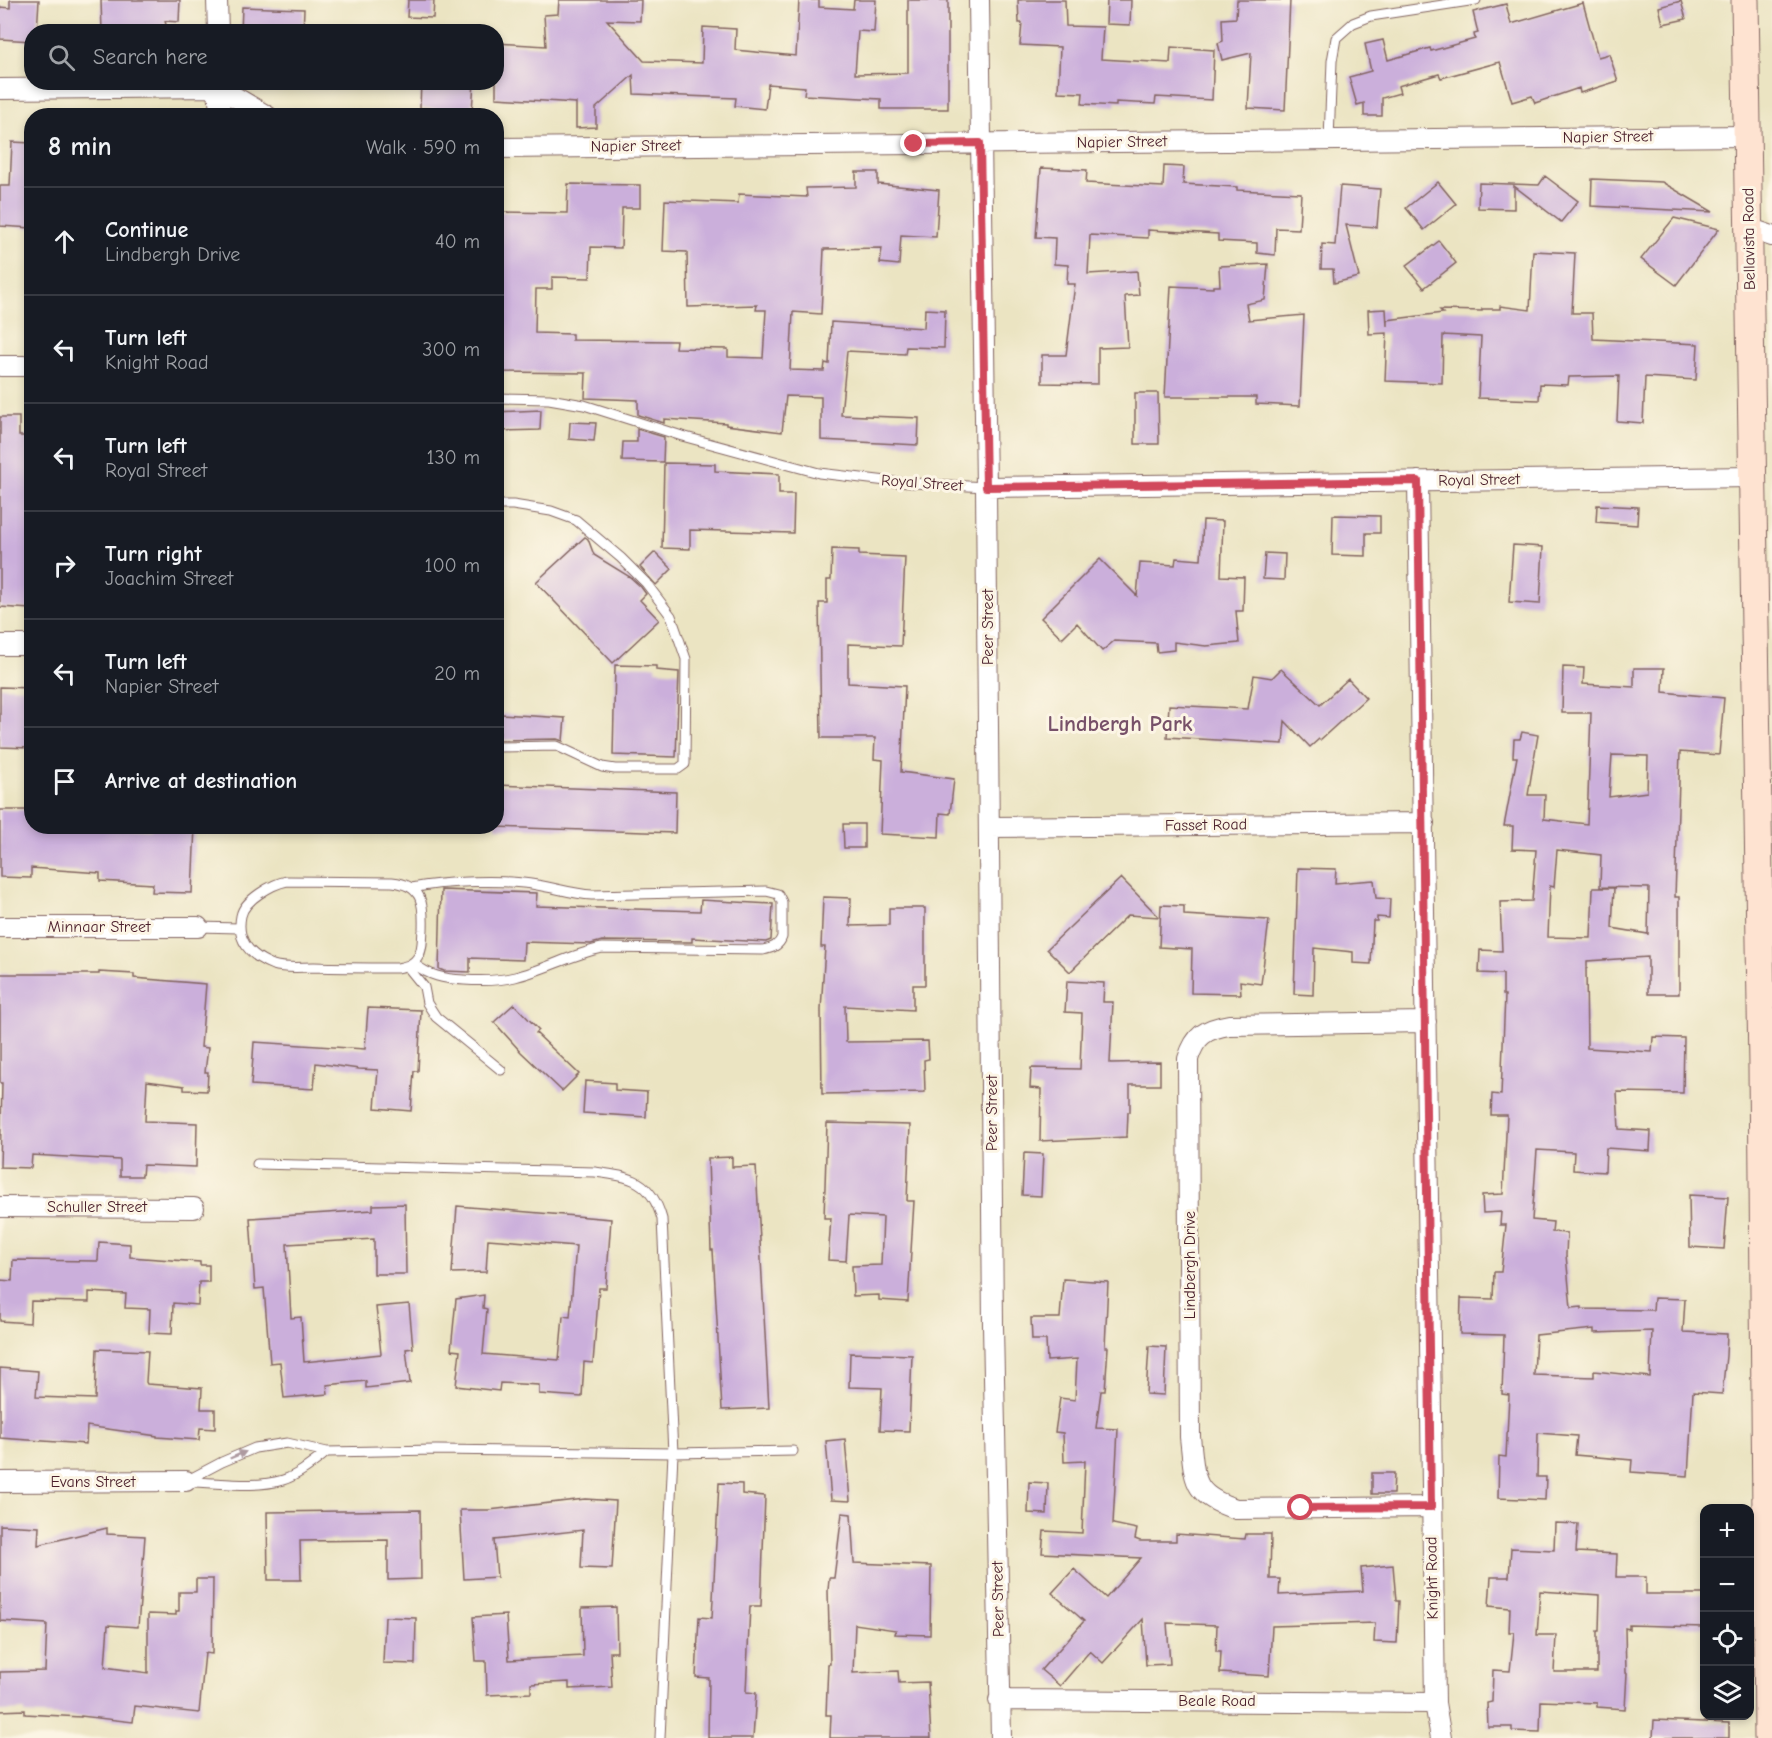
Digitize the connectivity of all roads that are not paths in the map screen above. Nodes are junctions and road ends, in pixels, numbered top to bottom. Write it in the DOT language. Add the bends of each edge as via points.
graph roads {
  1 [pos="217,0"];
  2 [pos="979,0"];
  3 [pos="1476,0"];
  4 [pos="1745,0"];
  5 [pos="218,24"];
  6 [pos="0,89"];
  7 [pos="24,89"];
  8 [pos="218,90"];
  9 [pos="226,90"];
  10 [pos="219,108"];
  11 [pos="254,108"];
  12 [pos="1747,136"];
  13 [pos="1329,140"];
  14 [pos="980,143"];
  15 [pos="504,148"];
  16 [pos="1760,232"];
  17 [pos="0,366"];
  18 [pos="24,366"];
  19 [pos="504,398"];
  20 [pos="1753,477"];
  21 [pos="1418,481"];
  22 [pos="986,487"];
  23 [pos="504,505"];
  24 [pos="1763,624"];
  25 [pos="0,645"];
  26 [pos="24,645"];
  27 [pos="504,747"];
  28 [pos="1424,823"];
  29 [pos="989,827"];
  30 [pos="412,888"];
  31 [pos="0,927"];
  32 [pos="198,927"];
  33 [pos="239,928"];
  34 [pos="410,964"];
  35 [pos="1426,1022"];
  36 [pos="1767,1066"];
  37 [pos="501,1070"];
  38 [pos="257,1164"];
  39 [pos="0,1207"];
  40 [pos="194,1208"];
  41 [pos="1768,1284"];
  42 [pos="327,1452"];
  43 [pos="793,1452"];
  44 [pos="673,1453"];
  45 [pos="0,1482"];
  46 [pos="186,1482"];
  47 [pos="1431,1507"];
  48 [pos="999,1700"];
  49 [pos="1435,1703"];
  50 [pos="1769,1725"];
  51 [pos="660,1738"];
  52 [pos="1001,1738"];
  53 [pos="1441,1738"];
  1 -- 5 [label="street"];
  2 -- 14 [label="street, Peer Street"];
  3 -- 13 [label="lane" via="1371,16 1353,23 1336,38"];
  4 -- 12 [label="street, Bellavista Road"];
  6 -- 7 [label="street"];
  8 -- 10 [label="street"];
  9 -- 11 [label="street"];
  12 -- 13 [label="street, Napier Street"];
  12 -- 16 [label="street, Bellavista Road"];
  13 -- 14 [label="street, Napier Street"];
  14 -- 15 [label="street, Napier Street"];
  14 -- 22 [label="street, Peer Street"];
  16 -- 20 [label="street, Bellavista Road"];
  17 -- 18 [label="street"];
  19 -- 22 [label="lane, Royal Street" via="584,405 819,473"];
  20 -- 21 [label="street, Royal Street"];
  20 -- 24 [label="street, Bellavista Road"];
  21 -- 22 [label="street, Royal Street"];
  21 -- 28 [label="street, Knight Road"];
  22 -- 29 [label="street, Peer Street"];
  23 -- 27 [label="lane" via="551,511 576,520 621,558 671,616 686,659 685,764 678,769 615,769 557,746"];
  24 -- 36 [label="street, Bellavista Road" via="1761,803"];
  25 -- 26 [label="street"];
  28 -- 29 [label="street, Fasset Road"];
  28 -- 35 [label="street, Knight Road"];
  29 -- 48 [label="street, Peer Street"];
  30 -- 33 [label="lane" via="392,882 281,882 246,904"];
  30 -- 34 [label="lane" via="424,909 421,951"];
  30 -- 34 [label="lane" via="514,882 592,895 766,891 778,894 782,902 782,937 776,946 763,950 602,948 517,977 479,981 440,978"];
  31 -- 32 [label="street, Minnaar Street"];
  32 -- 33 [label="lane"];
  33 -- 34 [label="lane" via="251,951 282,967 398,968"];
  34 -- 37 [label="lane" via="436,1017"];
  35 -- 47 [label="street, Knight Road"];
  35 -- 47 [label="street, Lindbergh Drive" via="1228,1025 1212,1028 1192,1046 1188,1059 1190,1437 1194,1473 1202,1491 1215,1502 1236,1509"];
  36 -- 41 [label="street, Bellavista Road"];
  38 -- 44 [label="lane" via="595,1172 641,1183 654,1198 662,1219"];
  39 -- 40 [label="street, Schuller Street"];
  41 -- 50 [label="street, Bellavista Road"];
  42 -- 44 [label="lane"];
  42 -- 46 [label="lane" via="283,1480 260,1484"];
  46 -- 42 [label="lane, one-way" via="255,1448 287,1443"];
  43 -- 44 [label="lane"];
  44 -- 51 [label="lane"];
  45 -- 46 [label="street, Evans Street"];
  47 -- 49 [label="street, Knight Road"];
  48 -- 49 [label="street, Beale Road"];
  48 -- 52 [label="street, Peer Street"];
  49 -- 53 [label="street, Knight Road"];
}
